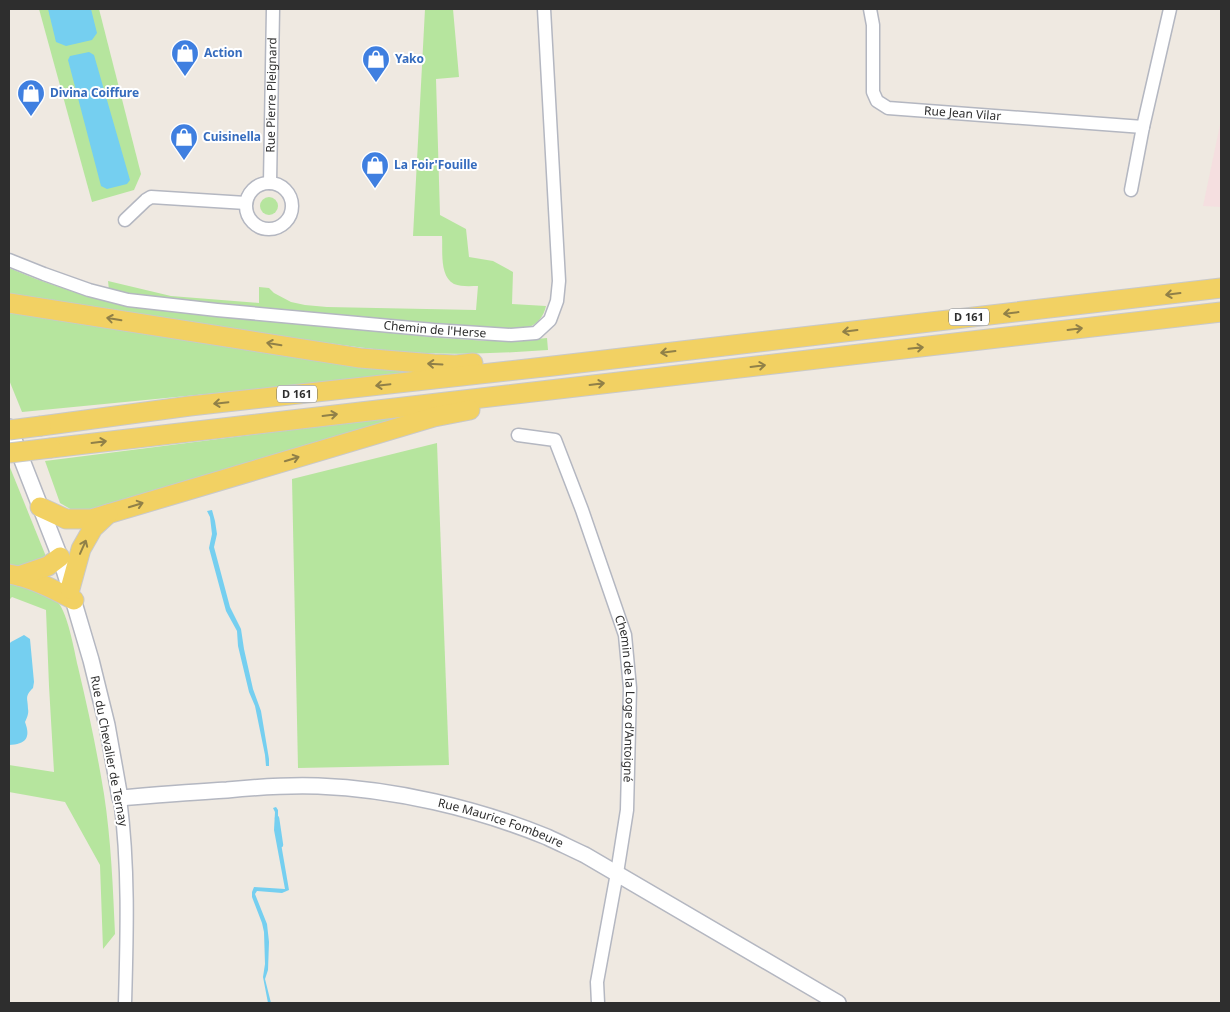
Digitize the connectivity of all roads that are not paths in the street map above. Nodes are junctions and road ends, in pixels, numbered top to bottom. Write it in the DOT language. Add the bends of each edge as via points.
graph roads {
  1 [pos="273,9"];
  2 [pos="544,9"];
  3 [pos="870,9"];
  4 [pos="1170,9"];
  5 [pos="1144,127"];
  6 [pos="270,183"];
  7 [pos="1131,190"];
  8 [pos="246,203"];
  9 [pos="124,220"];
  10 [pos="9,260"];
  11 [pos="1221,288"];
  12 [pos="9,303"];
  13 [pos="1221,312"];
  14 [pos="553,366"];
  15 [pos="549,390"];
  16 [pos="9,429"];
  17 [pos="518,435"];
  18 [pos="9,453"];
  19 [pos="40,507"];
  20 [pos="109,514"];
  21 [pos="60,556"];
  22 [pos="14,575"];
  23 [pos="72,595"];
  24 [pos="120,798"];
  25 [pos="617,873"];
  26 [pos="125,1003"];
  27 [pos="598,1003"];
  28 [pos="838,1003"];
  1 -- 6 [label="street, Rue Pierre Pleignard"];
  2 -- 10 [label="street, Chemin de l'Herse" via="559,281 557,301 550,320 536,333 510,335 434,330 128,300 89,290"];
  3 -- 5 [label="street, Rue Jean Vilar" via="873,92 878,102 888,108"];
  4 -- 5 [label="street"];
  5 -- 7 [label="street"];
  6 -- 8 [label="street" via="252,190"];
  6 -- 8 [label="street" via="283,187 291,198 291,212 283,224 269,229 261,227 250,218"];
  8 -- 9 [label="street" via="152,197"];
  11 -- 14 [label="main road, D 161, one-way"];
  14 -- 12 [label="main road, one-way" via="522,359 456,365 360,358"];
  15 -- 13 [label="main road, D 161, one-way"];
  14 -- 16 [label="main road, D 161, one-way, bridge"];
  18 -- 15 [label="main road, D 161, one-way, bridge"];
  20 -- 15 [label="main road, one-way" via="434,417 510,402"];
  16 -- 19 [label="street, Rue du Chevalier de Ternay"];
  17 -- 25 [label="street, Chemin de la Loge d'Antoigné" via="555,440 625,635 630,688 626,810"];
  19 -- 20 [label="main road" via="66,519 91,519"];
  19 -- 21 [label="street, Rue du Chevalier de Ternay"];
  23 -- 20 [label="main road, one-way" via="81,549 93,528"];
  21 -- 22 [label="main road" via="48,566"];
  21 -- 23 [label="street, Rue du Chevalier de Ternay"];
  22 -- 23 [label="main road"];
  23 -- 24 [label="street, Rue du Chevalier de Ternay" via="107,726"];
  24 -- 25 [label="street, Rue Maurice Fombeure" via="256,788 316,786 364,789 412,797 501,821 546,837"];
  24 -- 26 [label="street, Rue du Chevalier de Ternay" via="127,883"];
  25 -- 27 [label="street, Chemin de la Loge d'Antoigné" via="597,982"];
  25 -- 28 [label="street, Rue Maurice Fombeure"];
}
